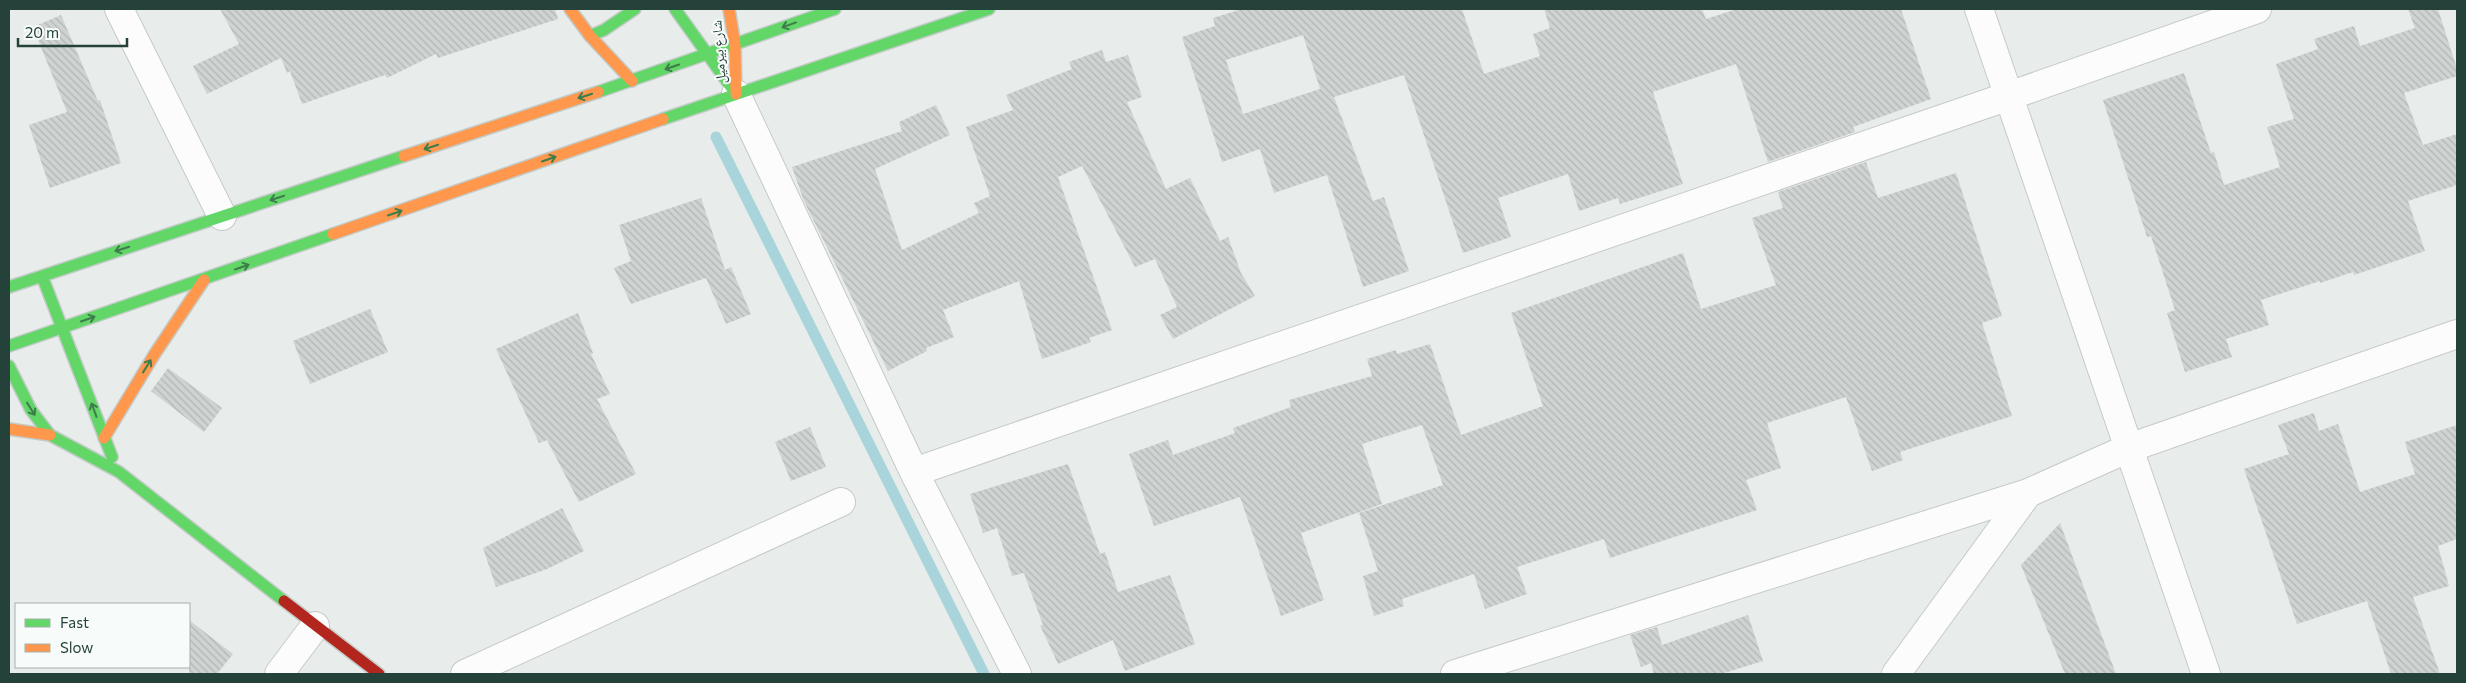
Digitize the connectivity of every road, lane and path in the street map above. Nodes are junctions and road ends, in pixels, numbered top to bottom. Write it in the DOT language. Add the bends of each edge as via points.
graph roads {
  1 [pos="119,9"];
  2 [pos="570,9"];
  3 [pos="635,9"];
  4 [pos="675,9"];
  5 [pos="730,9"];
  6 [pos="835,9"];
  7 [pos="989,9"];
  8 [pos="1979,9"];
  9 [pos="2257,9"];
  10 [pos="590,36"];
  11 [pos="735,44"];
  12 [pos="706,55"];
  13 [pos="632,81"];
  14 [pos="736,94"];
  15 [pos="2009,96"];
  16 [pos="222,216"];
  17 [pos="42,276"];
  18 [pos="204,280"];
  19 [pos="9,288"];
  20 [pos="62,328"];
  21 [pos="2457,334"];
  22 [pos="9,346"];
  23 [pos="9,366"];
  24 [pos="9,429"];
  25 [pos="50,435"];
  26 [pos="104,438"];
  27 [pos="2129,448"];
  28 [pos="118,472"];
  29 [pos="914,472"];
  30 [pos="2028,493"];
  31 [pos="842,502"];
  32 [pos="315,626"];
  33 [pos="278,674"];
  34 [pos="379,674"];
  35 [pos="465,674"];
  36 [pos="1017,674"];
  37 [pos="1455,674"];
  38 [pos="1896,674"];
  39 [pos="2206,674"];
  1 -- 16 [label="street"];
  2 -- 10 [label="main road"];
  3 -- 10 [label="main road"];
  4 -- 12 [label="main road"];
  5 -- 11 [label="main road, شارع بيرميل"];
  6 -- 11 [label="main road, one-way"];
  7 -- 14 [label="main road"];
  8 -- 15 [label="street"];
  9 -- 15 [label="street"];
  10 -- 13 [label="main road"];
  11 -- 12 [label="main road"];
  11 -- 14 [label="main road, شارع بيرميل"];
  12 -- 13 [label="main road, one-way"];
  12 -- 14 [label="main road"];
  13 -- 16 [label="main road, one-way"];
  18 -- 14 [label="main road, one-way"];
  14 -- 29 [label="street"];
  15 -- 27 [label="street"];
  15 -- 29 [label="street"];
  16 -- 17 [label="main road, one-way"];
  17 -- 19 [label="main road"];
  17 -- 20 [label="main road"];
  20 -- 18 [label="main road, one-way"];
  26 -- 18 [label="main road, one-way"];
  20 -- 22 [label="main road"];
  26 -- 20 [label="main road, one-way"];
  21 -- 27 [label="street"];
  23 -- 25 [label="main road, one-way" via="31,410"];
  24 -- 25 [label="main road"];
  25 -- 28 [label="main road"];
  26 -- 28 [label="main road"];
  27 -- 30 [label="street"];
  27 -- 39 [label="street"];
  28 -- 32 [label="main road"];
  29 -- 36 [label="street"];
  30 -- 37 [label="street"];
  30 -- 38 [label="street"];
  31 -- 35 [label="street"];
  32 -- 33 [label="street"];
  32 -- 34 [label="main road"];
}
